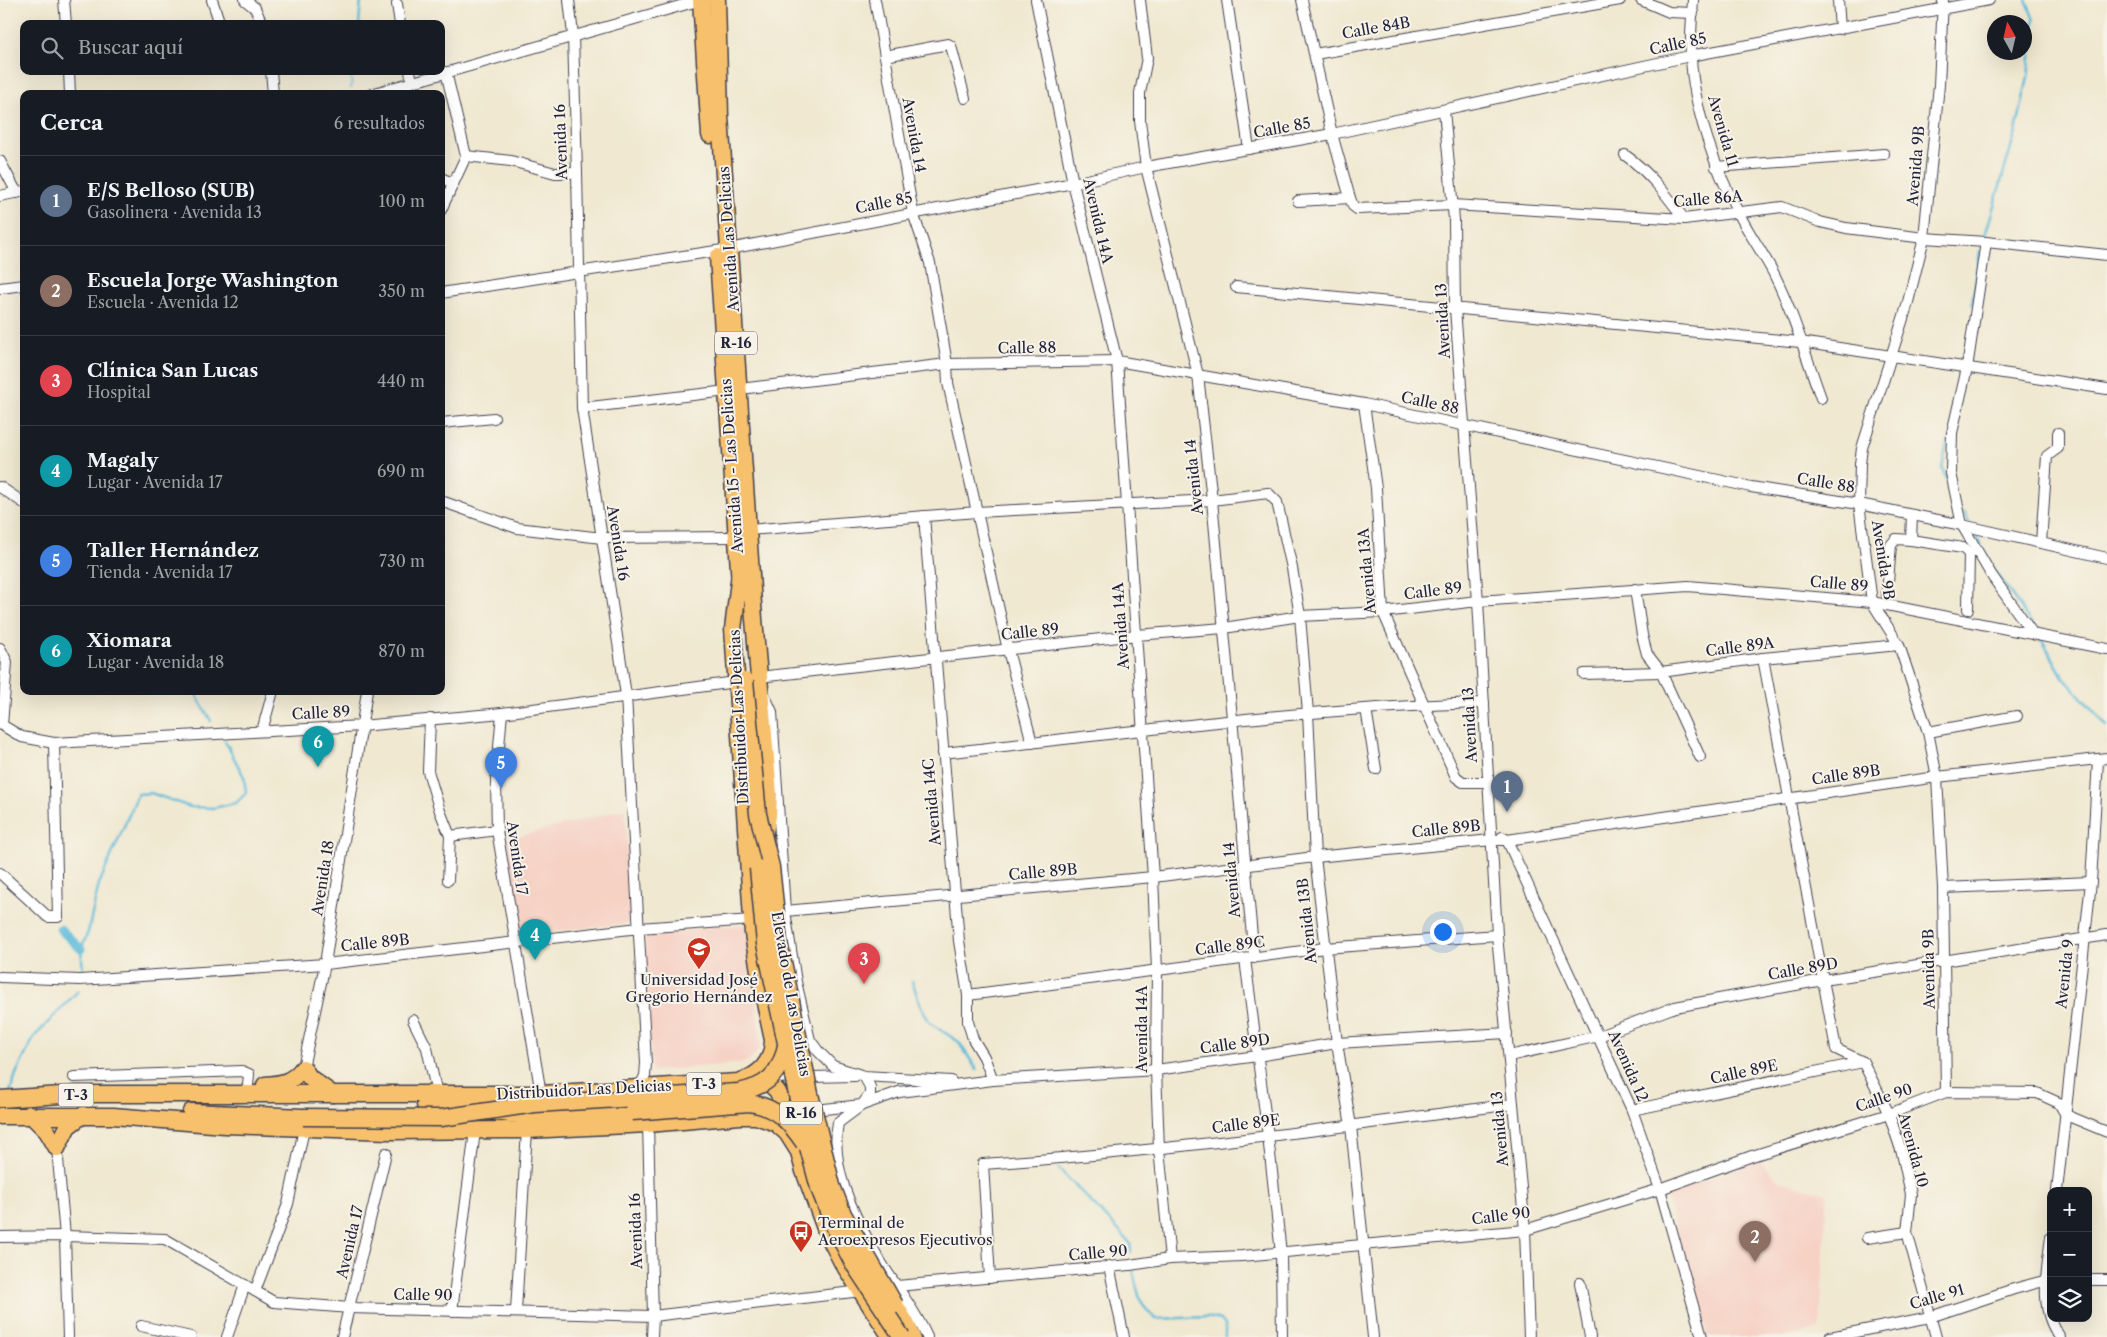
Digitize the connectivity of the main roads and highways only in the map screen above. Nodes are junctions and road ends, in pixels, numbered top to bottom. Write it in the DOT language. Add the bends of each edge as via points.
graph roads {
  1 [pos="701,0"];
  2 [pos="717,0"];
  3 [pos="723,250"];
  4 [pos="742,533"];
  5 [pos="740,573"];
  6 [pos="750,682"];
  7 [pos="786,1046"];
  8 [pos="750,1078"];
  9 [pos="140,1094"];
  10 [pos="332,1094"];
  11 [pos="6,1099"];
  12 [pos="30,1114"];
  13 [pos="57,1114"];
  14 [pos="4,1115"];
  15 [pos="83,1115"];
  16 [pos="756,1116"];
  17 [pos="303,1123"];
  18 [pos="809,1151"];
  19 [pos="891,1337"];
  20 [pos="902,1337"];
  21 [pos="912,1337"];
  1 -- 3 [label="main road, Avenida 15 - Las Delicias / R-16"];
  2 -- 3 [label="main road, Avenida Las Delicias / R-16"];
  3 -- 4 [label="main road, Avenida 15 - Las Delicias / R-16"];
  4 -- 5 [label="main road, Avenida 15 - Las Delicias / R-16"];
  4 -- 6 [label="main road, R-16"];
  5 -- 6 [label="main road, Elevado de Las Delicias / R-16"];
  6 -- 7 [label="main road, Elevado de Las Delicias / R-16, bridge" via="768,794 768,816 758,868 765,944"];
  6 -- 8 [label="main road, Distribuidor Las Delicias" via="752,920 773,1040 769,1060 761,1072"];
  6 -- 21 [label="main road, Elevado de Las Delicias / R-16, bridge" via="758,814 771,867 779,942 832,1186 856,1237"];
  7 -- 17 [label="main road, bridge" via="775,1074 750,1090 738,1092 535,1104 441,1118"];
  7 -- 18 [label="main road, Elevado de Las Delicias / R-16, bridge"];
  8 -- 10 [label="main road, Distribuidor Las Delicias / T-3" via="738,1082 541,1094"];
  8 -- 16 [label="main road" via="770,1084 779,1093 776,1110"];
  9 -- 10 [label="main road, Distribuidor Las Delicias / T-3"];
  9 -- 10 [label="main road" via="282,1084 296,1078 303,1068 310,1078"];
  9 -- 11 [label="main road, T-3"];
  9 -- 18 [label="main road, bridge" via="211,1103 440,1105 534,1117 749,1103 764,1105 782,1116 793,1126"];
  12 -- 13 [label="main road, T-3"];
  12 -- 14 [label="main road, T-3"];
  12 -- 15 [label="main road" via="47,1131 57,1148 68,1126"];
  13 -- 15 [label="main road, T-3"];
  13 -- 17 [label="main road" via="112,1107"];
  15 -- 17 [label="main road, T-3"];
  16 -- 17 [label="main road, T-3" via="475,1131"];
  16 -- 19 [label="main road, R-16" via="776,1123 799,1152 826,1231 842,1262"];
  18 -- 20 [label="main road, Elevado de Las Delicias / R-16, bridge" via="832,1222 853,1264"];
}
